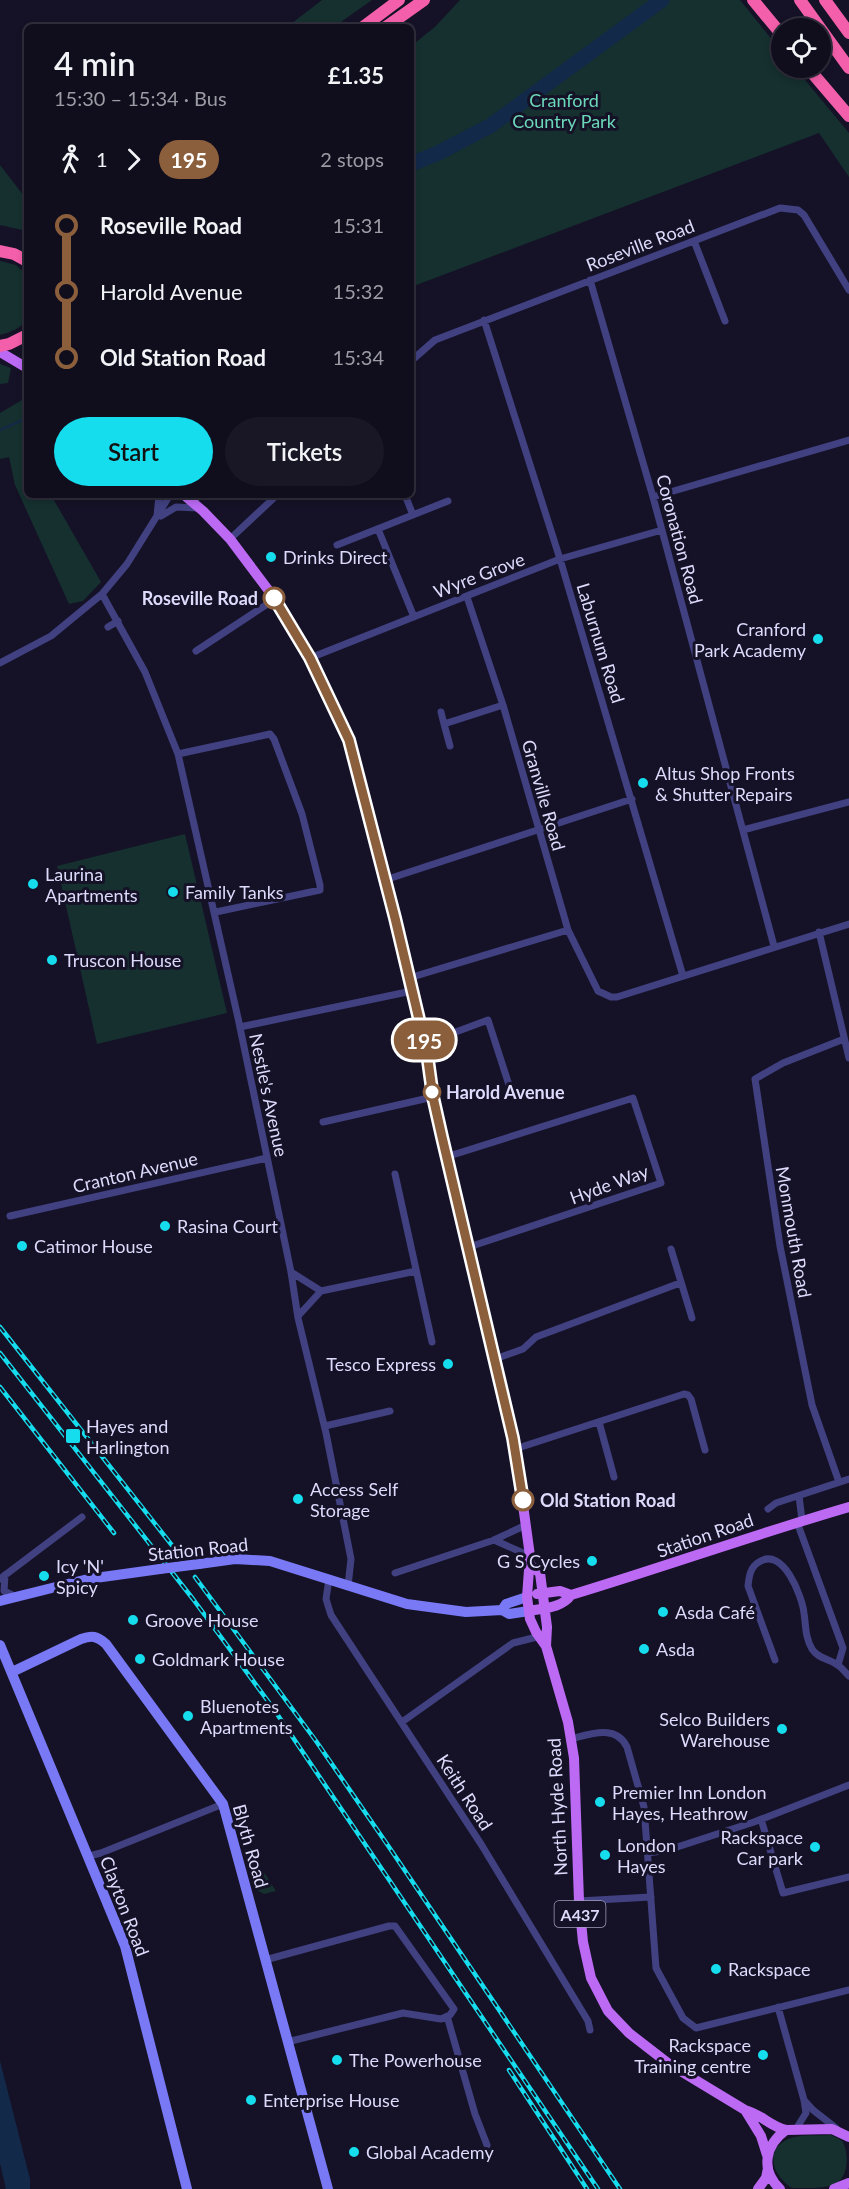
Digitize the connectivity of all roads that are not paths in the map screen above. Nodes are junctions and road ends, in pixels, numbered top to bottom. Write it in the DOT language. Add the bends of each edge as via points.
graph roads {
  1 [pos="399,0"];
  2 [pos="424,0"];
  3 [pos="753,0"];
  4 [pos="801,0"];
  5 [pos="825,0"];
  6 [pos="771,22"];
  7 [pos="367,24"];
  8 [pos="391,24"];
  9 [pos="849,33"];
  10 [pos="849,68"];
  11 [pos="817,78"];
  12 [pos="849,116"];
  13 [pos="694,241"];
  14 [pos="0,251"];
  15 [pos="24,253"];
  16 [pos="14,254"];
  17 [pos="24,259"];
  18 [pos="590,280"];
  19 [pos="849,290"];
  20 [pos="484,320"];
  21 [pos="725,321"];
  22 [pos="24,336"];
  23 [pos="0,346"];
  24 [pos="0,352"];
  25 [pos="414,358"];
  26 [pos="24,366"];
  27 [pos="849,440"];
  28 [pos="654,497"];
  29 [pos="159,498"];
  30 [pos="168,498"];
  31 [pos="187,498"];
  32 [pos="273,498"];
  33 [pos="406,498"];
  34 [pos="448,501"];
  35 [pos="200,508"];
  36 [pos="413,515"];
  37 [pos="156,519"];
  38 [pos="378,529"];
  39 [pos="662,530"];
  40 [pos="230,539"];
  41 [pos="337,545"];
  42 [pos="560,560"];
  43 [pos="102,594"];
  44 [pos="467,597"];
  45 [pos="275,599"];
  46 [pos="414,616"];
  47 [pos="118,621"];
  48 [pos="108,627"];
  49 [pos="196,651"];
  50 [pos="310,658"];
  51 [pos="0,663"];
  52 [pos="503,705"];
  53 [pos="441,712"];
  54 [pos="444,724"];
  55 [pos="450,746"];
  56 [pos="178,754"];
  57 [pos="632,799"];
  58 [pos="849,802"];
  59 [pos="743,830"];
  60 [pos="538,831"];
  61 [pos="385,880"];
  62 [pos="216,912"];
  63 [pos="849,924"];
  64 [pos="568,930"];
  65 [pos="819,932"];
  66 [pos="774,946"];
  67 [pos="683,976"];
  68 [pos="409,978"];
  69 [pos="412,991"];
  70 [pos="240,1026"];
  71 [pos="844,1039"];
  72 [pos="427,1053"];
  73 [pos="849,1058"];
  74 [pos="509,1085"];
  75 [pos="433,1097"];
  76 [pos="322,1122"];
  77 [pos="446,1157"];
  78 [pos="267,1158"];
  79 [pos="395,1174"];
  80 [pos="10,1216"];
  81 [pos="469,1247"];
  82 [pos="671,1249"];
  83 [pos="416,1271"];
  84 [pos="291,1272"];
  85 [pos="680,1283"];
  86 [pos="321,1291"];
  87 [pos="299,1315"];
  88 [pos="692,1318"];
  89 [pos="432,1342"];
  90 [pos="495,1359"];
  91 [pos="390,1411"];
  92 [pos="599,1422"];
  93 [pos="325,1426"];
  94 [pos="515,1449"];
  95 [pos="705,1450"];
  96 [pos="614,1477"];
  97 [pos="849,1479"];
  98 [pos="838,1482"];
  99 [pos="799,1496"];
  100 [pos="849,1507"];
  101 [pos="768,1509"];
  102 [pos="82,1518"];
  103 [pos="800,1521"];
  104 [pos="526,1525"];
  105 [pos="494,1540"];
  106 [pos="530,1560"];
  107 [pos="395,1574"];
  108 [pos="3,1577"];
  109 [pos="329,1579"];
  110 [pos="348,1586"];
  111 [pos="543,1592"];
  112 [pos="572,1595"];
  113 [pos="16,1597"];
  114 [pos="527,1597"];
  115 [pos="0,1601"];
  116 [pos="545,1608"];
  117 [pos="502,1610"];
  118 [pos="529,1611"];
  119 [pos="544,1639"];
  120 [pos="0,1645"];
  121 [pos="775,1660"];
  122 [pos="838,1665"];
  123 [pos="12,1672"];
  124 [pos="849,1676"];
  125 [pos="402,1722"];
  126 [pos="571,1739"];
  127 [pos="849,1785"];
  128 [pos="223,1804"];
  129 [pos="761,1819"];
  130 [pos="648,1853"];
  131 [pos="89,1856"];
  132 [pos="849,1877"];
  133 [pos="651,1897"];
  134 [pos="579,1901"];
  135 [pos="265,1960"];
  136 [pos="849,1990"];
  137 [pos="778,2007"];
  138 [pos="447,2016"];
  139 [pos="590,2030"];
  140 [pos="288,2042"];
  141 [pos="804,2100"];
  142 [pos="746,2110"];
  143 [pos="791,2130"];
  144 [pos="846,2134"];
  145 [pos="487,2145"];
  146 [pos="768,2161"];
  147 [pos="849,2183"];
  148 [pos="187,2189"];
  149 [pos="328,2189"];
  150 [pos="758,2189"];
  151 [pos="780,2189"];
  152 [pos="836,2189"];
  1 -- 7 [label="highway"];
  2 -- 8 [label="highway"];
  3 -- 6 [label="highway"];
  4 -- 10 [label="highway"];
  5 -- 9 [label="highway"];
  11 -- 12 [label="highway"];
  13 -- 18 [label="street, Roseville Road"];
  13 -- 19 [label="street, Roseville Road" via="789,207 804,215"];
  13 -- 21 [label="street"];
  14 -- 16 [label="highway"];
  15 -- 16 [label="highway"];
  16 -- 17 [label="highway"];
  18 -- 20 [label="street, Roseville Road"];
  18 -- 28 [label="street, Coronation Road"];
  20 -- 25 [label="street, Roseville Road" via="435,340"];
  20 -- 42 [label="street, Laburnum Road"];
  22 -- 23 [label="highway"];
  24 -- 26 [label="main road"];
  27 -- 28 [label="street"];
  28 -- 39 [label="street, Coronation Road"];
  29 -- 37 [label="street"];
  30 -- 37 [label="street"];
  31 -- 35 [label="main road, North Hyde Road / A437"];
  32 -- 40 [label="street"];
  33 -- 36 [label="street"];
  34 -- 36 [label="street"];
  35 -- 37 [label="street" via="176,507"];
  35 -- 40 [label="main road, North Hyde Road / A437"];
  36 -- 38 [label="street"];
  37 -- 43 [label="street"];
  38 -- 41 [label="street"];
  38 -- 46 [label="street"];
  39 -- 42 [label="street, Wyre Grove"];
  39 -- 59 [label="street, Coronation Road"];
  40 -- 45 [label="main road, North Hyde Road / A437"];
  42 -- 44 [label="street, Wyre Grove"];
  42 -- 57 [label="street, Laburnum Road"];
  43 -- 47 [label="street, Nestle's Avenue"];
  43 -- 51 [label="street" via="51,636"];
  44 -- 46 [label="street, Wyre Grove"];
  44 -- 52 [label="street, Granville Road"];
  45 -- 49 [label="street"];
  45 -- 50 [label="main road, North Hyde Road / A437"];
  46 -- 50 [label="street, Wyre Grove"];
  47 -- 48 [label="street"];
  47 -- 56 [label="street, Nestle's Avenue" via="149,680"];
  50 -- 61 [label="main road, North Hyde Road / A437" via="349,740"];
  52 -- 54 [label="street"];
  52 -- 60 [label="street, Granville Road"];
  53 -- 54 [label="street"];
  54 -- 55 [label="street"];
  56 -- 62 [label="street, Nestle's Avenue"];
  56 -- 62 [label="street" via="270,734 302,814 320,885 320,890"];
  57 -- 60 [label="street"];
  57 -- 67 [label="street, Laburnum Road"];
  58 -- 59 [label="street"];
  59 -- 66 [label="street, Coronation Road"];
  60 -- 61 [label="street"];
  60 -- 64 [label="street, Granville Road"];
  61 -- 68 [label="main road, North Hyde Road / A437"];
  62 -- 70 [label="street, Nestle's Avenue"];
  63 -- 65 [label="street"];
  64 -- 67 [label="street, Granville Road" via="598,991 604,995 617,997"];
  64 -- 68 [label="street"];
  65 -- 66 [label="street"];
  65 -- 71 [label="street"];
  66 -- 67 [label="street"];
  68 -- 69 [label="main road, North Hyde Road / A437"];
  69 -- 70 [label="street"];
  69 -- 72 [label="main road, North Hyde Road / A437"];
  70 -- 78 [label="street, Nestle's Avenue"];
  71 -- 73 [label="street"];
  71 -- 98 [label="street, Monmouth Road" via="783,1063 755,1079 780,1245 812,1405"];
  72 -- 74 [label="street" via="453,1033 488,1020"];
  72 -- 75 [label="main road, North Hyde Road / A437"];
  75 -- 76 [label="street"];
  75 -- 77 [label="main road, North Hyde Road / A437"];
  77 -- 81 [label="main road, North Hyde Road / A437"];
  77 -- 81 [label="street, Hyde Way" via="633,1098 661,1184"];
  78 -- 80 [label="street, Cranton Avenue"];
  78 -- 84 [label="street, Nestle's Avenue"];
  79 -- 83 [label="street"];
  81 -- 90 [label="main road, North Hyde Road / A437"];
  82 -- 85 [label="street"];
  83 -- 86 [label="street"];
  83 -- 89 [label="street"];
  84 -- 86 [label="street"];
  84 -- 87 [label="street, Nestle's Avenue"];
  85 -- 88 [label="street"];
  85 -- 90 [label="street" via="536,1337 523,1349"];
  86 -- 87 [label="street"];
  87 -- 93 [label="street, Nestle's Avenue"];
  90 -- 94 [label="main road, North Hyde Road / A437"];
  91 -- 93 [label="street"];
  92 -- 94 [label="street"];
  92 -- 95 [label="street" via="688,1395"];
  92 -- 96 [label="street"];
  93 -- 110 [label="street, Nestle's Avenue" via="351,1560"];
  94 -- 104 [label="main road, North Hyde Road / A437"];
  97 -- 98 [label="street"];
  98 -- 99 [label="street"];
  99 -- 101 [label="street"];
  99 -- 103 [label="street"];
  100 -- 103 [label="main road, Station Road"];
  102 -- 108 [label="street"];
  103 -- 112 [label="main road, Station Road"];
  103 -- 122 [label="street" via="843,1648"];
  104 -- 105 [label="street"];
  104 -- 106 [label="main road, North Hyde Road / A437"];
  105 -- 106 [label="street"];
  105 -- 107 [label="street"];
  106 -- 111 [label="main road, North Hyde Road / A437" via="540,1572"];
  106 -- 114 [label="main road, North Hyde Road / A437"];
  108 -- 113 [label="street" via="4,1591"];
  109 -- 110 [label="street, Station Road"];
  109 -- 113 [label="street, Station Road, bridge" via="286,1565 235,1559 95,1578"];
  109 -- 125 [label="street, Keith Road" via="326,1599 331,1615"];
  110 -- 117 [label="street, Station Road" via="407,1604 466,1612"];
  111 -- 112 [label="main road, Station Road"];
  111 -- 114 [label="main road, Station Road"];
  111 -- 116 [label="main road, North Hyde Road / A437"];
  112 -- 116 [label="main road, Station Road" via="566,1602"];
  113 -- 115 [label="street, Station Road"];
  114 -- 117 [label="street, Station Road" via="506,1604"];
  114 -- 118 [label="main road, North Hyde Road / A437"];
  116 -- 118 [label="main road, Station Road"];
  116 -- 119 [label="main road, North Hyde Road / A437"];
  117 -- 118 [label="street, Station Road" via="510,1614"];
  118 -- 119 [label="main road, North Hyde Road / A437" via="531,1622"];
  119 -- 125 [label="street" via="513,1642"];
  119 -- 126 [label="main road, North Hyde Road / A437"];
  120 -- 123 [label="street, Clayton Road"];
  121 -- 122 [label="street" via="748,1586 754,1566 770,1559 788,1569 804,1612 807,1642 814,1653"];
  122 -- 124 [label="street"];
  123 -- 128 [label="street, Blyth Road" via="81,1639 98,1637"];
  123 -- 131 [label="street, Clayton Road"];
  125 -- 139 [label="street, Keith Road" via="592,2019"];
  126 -- 130 [label="street" via="605,1732 614,1733 624,1742 642,1800"];
  126 -- 134 [label="main road, North Hyde Road / A437"];
  127 -- 129 [label="street"];
  128 -- 131 [label="street"];
  128 -- 135 [label="street, Blyth Road"];
  129 -- 130 [label="street"];
  129 -- 132 [label="street" via="783,1893"];
  130 -- 133 [label="street"];
  131 -- 148 [label="street, Clayton Road" via="125,1946"];
  133 -- 134 [label="street"];
  133 -- 137 [label="street" via="656,1968 683,2018 696,2028"];
  134 -- 142 [label="main road, North Hyde Road / A437" via="587,1964 608,2011 655,2054"];
  135 -- 138 [label="street" via="395,1926 454,2009"];
  135 -- 140 [label="street, Blyth Road"];
  136 -- 137 [label="street"];
  137 -- 141 [label="street"];
  138 -- 140 [label="street" via="441,2019 403,2013"];
  138 -- 145 [label="street"];
  140 -- 149 [label="street, Blyth Road"];
  141 -- 143 [label="street" via="806,2113"];
  141 -- 144 [label="street"];
  142 -- 143 [label="main road, North Hyde Road / A437" via="780,2129"];
  142 -- 146 [label="main road, North Hyde Road / A437" via="761,2136"];
  143 -- 144 [label="main road" via="832,2128"];
  143 -- 146 [label="main road" via="769,2146"];
  146 -- 150 [label="main road" via="766,2178"];
  146 -- 151 [label="main road, North Hyde Road" via="774,2184"];
  147 -- 152 [label="main road"];
}
